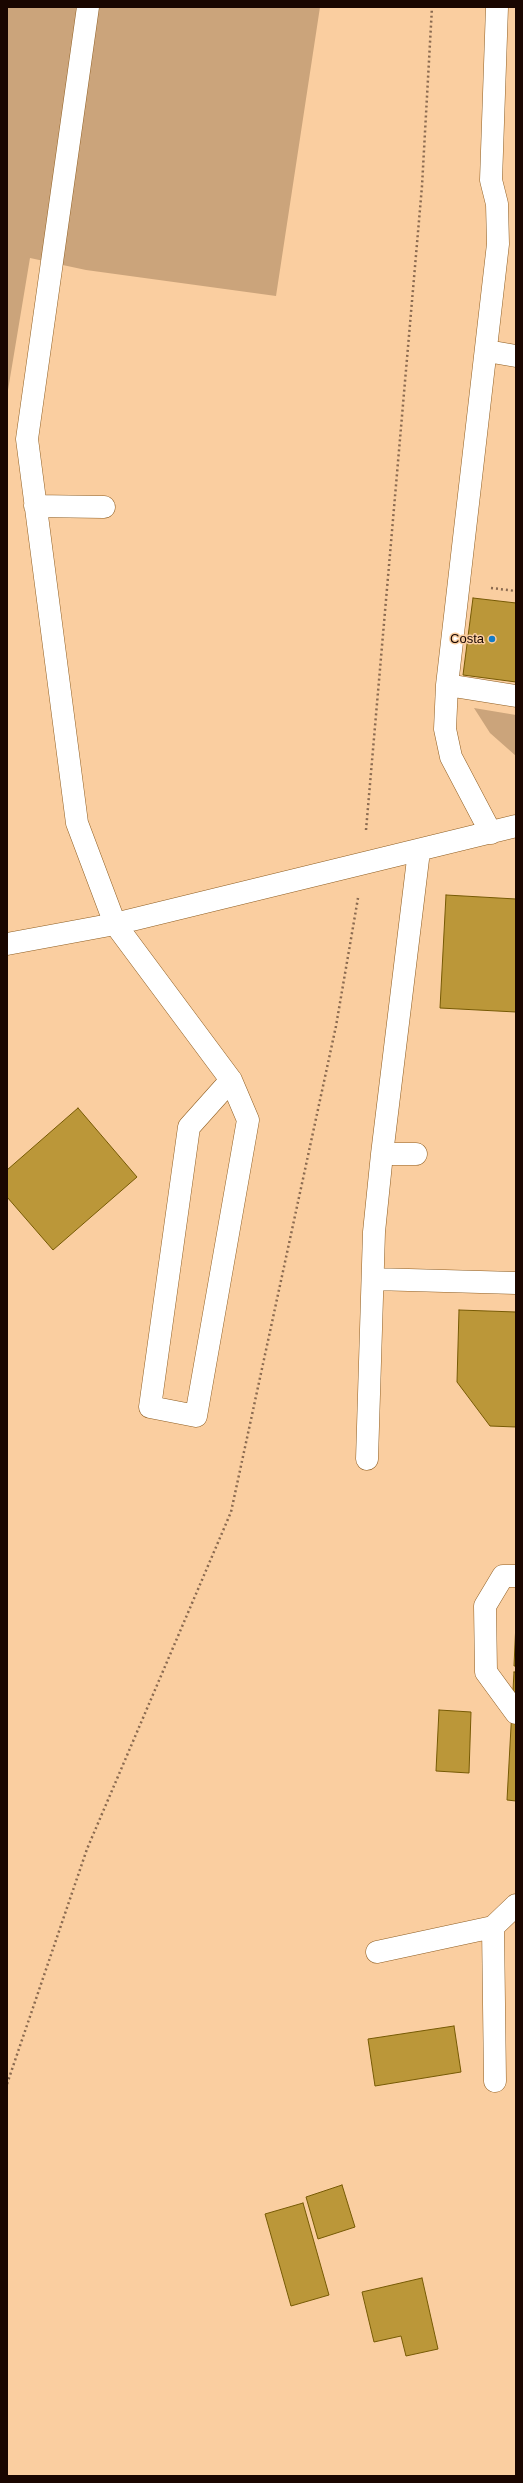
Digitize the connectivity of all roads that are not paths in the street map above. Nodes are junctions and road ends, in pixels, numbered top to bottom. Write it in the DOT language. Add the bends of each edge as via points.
graph roads {
  1 [pos="88,7"];
  2 [pos="497,7"];
  3 [pos="487,351"];
  4 [pos="516,356"];
  5 [pos="35,506"];
  6 [pos="104,507"];
  7 [pos="447,686"];
  8 [pos="516,696"];
  9 [pos="516,826"];
  10 [pos="491,833"];
  11 [pos="419,851"];
  12 [pos="115,924"];
  13 [pos="7,944"];
  14 [pos="231,1080"];
  15 [pos="382,1154"];
  16 [pos="416,1154"];
  17 [pos="373,1279"];
  18 [pos="516,1283"];
  19 [pos="367,1459"];
  20 [pos="516,1576"];
  21 [pos="516,1713"];
  22 [pos="516,1905"];
  23 [pos="494,1927"];
  24 [pos="377,1952"];
  25 [pos="495,2081"];
  1 -- 5 [label="lane" via="27,439"];
  2 -- 3 [label="lane" via="491,180 497,204 498,244"];
  3 -- 4 [label="lane"];
  3 -- 7 [label="lane"];
  5 -- 6 [label="lane"];
  5 -- 12 [label="lane" via="77,823"];
  7 -- 8 [label="lane"];
  7 -- 10 [label="lane" via="445,729 451,757"];
  9 -- 10 [label="lane"];
  10 -- 11 [label="lane"];
  11 -- 12 [label="lane"];
  11 -- 15 [label="lane"];
  12 -- 13 [label="lane"];
  12 -- 14 [label="lane"];
  14 -- 14 [label="lane" via="248,1120 196,1416 150,1407 188,1127"];
  15 -- 16 [label="lane"];
  15 -- 17 [label="lane" via="374,1232"];
  17 -- 18 [label="lane"];
  17 -- 19 [label="lane"];
  20 -- 21 [label="lane" via="503,1576 485,1606 486,1672"];
  22 -- 23 [label="lane"];
  23 -- 24 [label="lane"];
  23 -- 25 [label="lane"];
}
